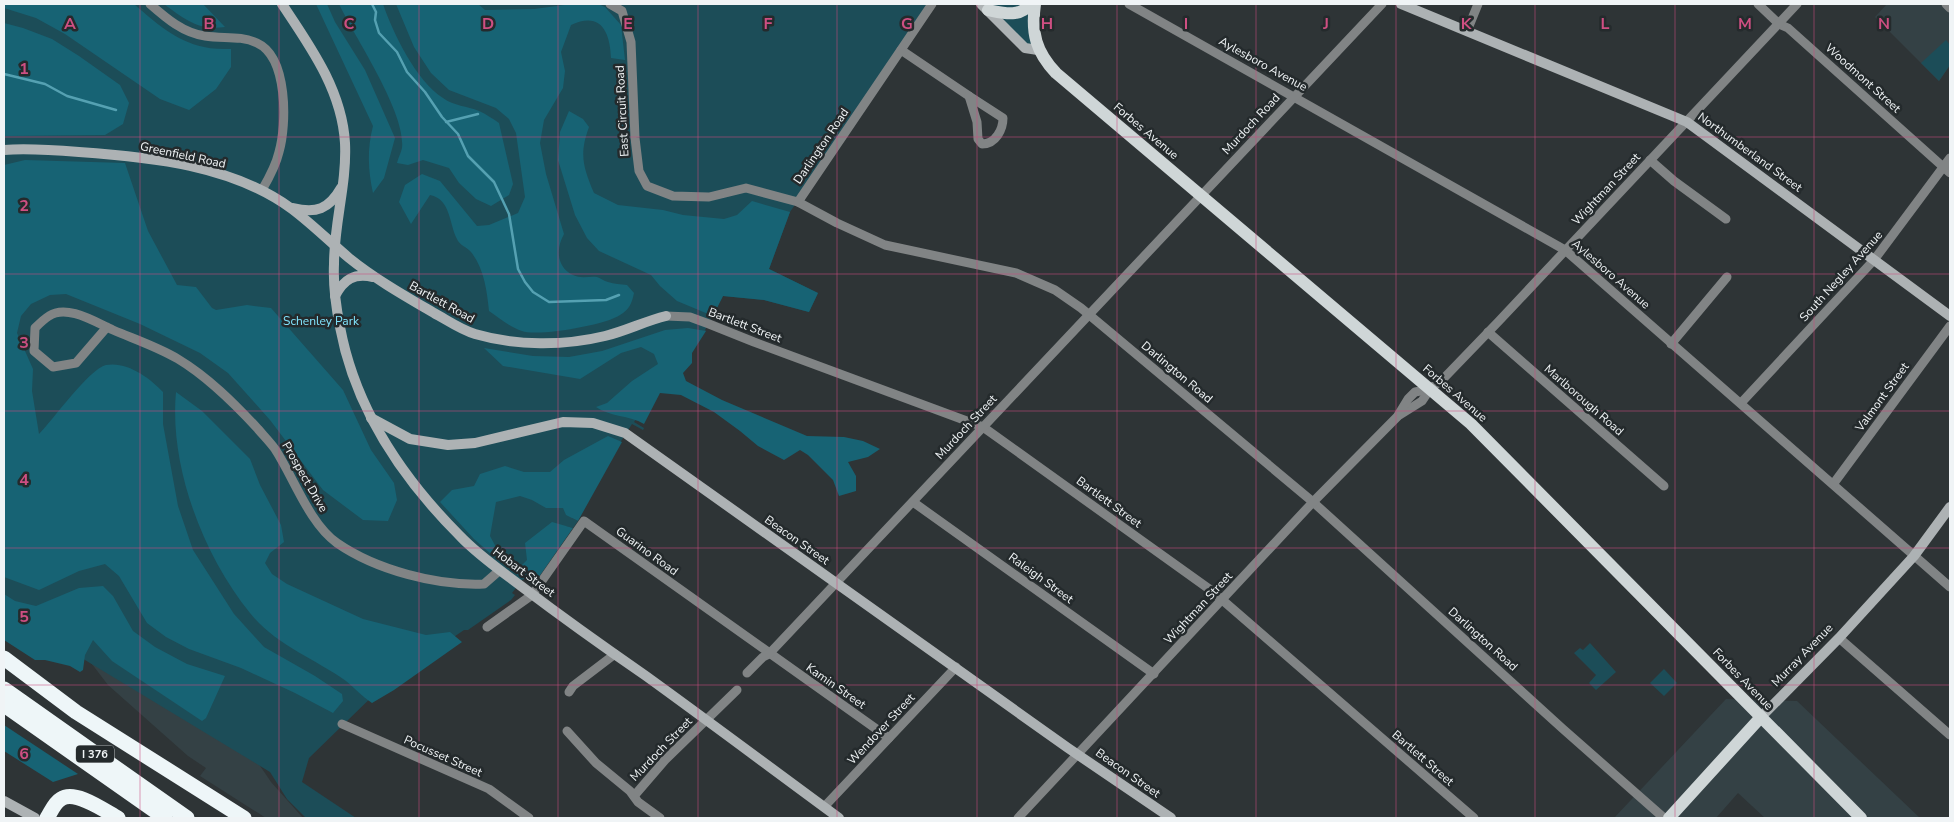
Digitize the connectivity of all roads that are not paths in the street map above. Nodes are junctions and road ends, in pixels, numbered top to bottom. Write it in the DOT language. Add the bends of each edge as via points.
graph roads {
  1 [pos="150,4"];
  2 [pos="282,4"];
  3 [pos="610,4"];
  4 [pos="932,4"];
  5 [pos="1030,4"];
  6 [pos="1035,4"];
  7 [pos="1129,4"];
  8 [pos="1382,4"];
  9 [pos="1401,4"];
  10 [pos="1478,4"];
  11 [pos="1758,4"];
  12 [pos="1797,4"];
  13 [pos="1946,4"];
  14 [pos="985,7"];
  15 [pos="1950,8"];
  16 [pos="1778,24"];
  17 [pos="1467,31"];
  18 [pos="901,50"];
  19 [pos="1038,50"];
  20 [pos="969,96"];
  21 [pos="1295,96"];
  22 [pos="1687,122"];
  23 [pos="4,150"];
  24 [pos="1950,158"];
  25 [pos="1650,160"];
  26 [pos="1947,170"];
  27 [pos="343,185"];
  28 [pos="262,190"];
  29 [pos="1200,195"];
  30 [pos="798,202"];
  31 [pos="290,207"];
  32 [pos="1726,219"];
  33 [pos="335,246"];
  34 [pos="1565,250"];
  35 [pos="1874,260"];
  36 [pos="375,277"];
  37 [pos="1727,277"];
  38 [pos="335,297"];
  39 [pos="1089,315"];
  40 [pos="666,316"];
  41 [pos="1950,316"];
  42 [pos="1950,326"];
  43 [pos="107,327"];
  44 [pos="1488,332"];
  45 [pos="1671,344"];
  46 [pos="1430,389"];
  47 [pos="1741,403"];
  48 [pos="370,418"];
  49 [pos="983,427"];
  50 [pos="1834,484"];
  51 [pos="1664,486"];
  52 [pos="913,502"];
  53 [pos="1313,502"];
  54 [pos="1950,507"];
  55 [pos="1914,556"];
  56 [pos="500,570"];
  57 [pos="837,582"];
  58 [pos="1950,586"];
  59 [pos="532,595"];
  60 [pos="1222,600"];
  61 [pos="488,627"];
  62 [pos="1839,638"];
  63 [pos="614,654"];
  64 [pos="769,654"];
  65 [pos="4,658"];
  66 [pos="956,667"];
  67 [pos="748,673"];
  68 [pos="1154,674"];
  69 [pos="4,689"];
  70 [pos="737,690"];
  71 [pos="569,692"];
  72 [pos="4,705"];
  73 [pos="1762,717"];
  74 [pos="707,720"];
  75 [pos="342,724"];
  76 [pos="567,731"];
  77 [pos="1950,735"];
  78 [pos="889,738"];
  79 [pos="1079,754"];
  80 [pos="634,796"];
  81 [pos="4,801"];
  82 [pos="824,807"];
  83 [pos="36,818"];
  84 [pos="47,818"];
  85 [pos="118,818"];
  86 [pos="166,818"];
  87 [pos="187,818"];
  88 [pos="244,818"];
  89 [pos="529,818"];
  90 [pos="660,818"];
  91 [pos="839,818"];
  92 [pos="1018,818"];
  93 [pos="1172,818"];
  94 [pos="1474,818"];
  95 [pos="1664,818"];
  96 [pos="1669,818"];
  97 [pos="1861,818"];
  1 -- 28 [label="street" via="188,32 251,40 265,48 274,59 280,75 284,131 276,162"];
  2 -- 27 [label="street, Hobart Street" via="324,72 337,105 344,140"];
  3 -- 30 [label="street, East Circuit Road" via="622,11 631,42 635,138 639,170 647,186 673,196 709,197 746,188"];
  4 -- 18 [label="street, Darlington Road"];
  5 -- 14 [label="main road" via="1019,13 1008,14"];
  6 -- 19 [label="main road, Forbes Avenue" via="1033,26"];
  7 -- 21 [label="street, Aylesboro Avenue"];
  8 -- 21 [label="street, Murdoch Road"];
  9 -- 17 [label="street, Northumberland Street"];
  10 -- 17 [label="street"];
  11 -- 16 [label="street, Woodmont Street"];
  12 -- 16 [label="street, Wightman Street"];
  13 -- 15 [label="street"];
  14 -- 19 [label="street" via="1025,48"];
  16 -- 22 [label="street, Wightman Street"];
  16 -- 26 [label="street, Woodmont Street" via="1788,28"];
  17 -- 22 [label="street, Northumberland Street"];
  18 -- 20 [label="street"];
  18 -- 30 [label="street, Darlington Road"];
  19 -- 29 [label="main road, Forbes Avenue" via="1056,73"];
  20 -- 20 [label="street" via="977,122 978,139 982,144 988,144 1003,126 1003,118"];
  21 -- 29 [label="street, Murdoch Road"];
  21 -- 34 [label="street, Aylesboro Avenue"];
  22 -- 25 [label="street, Wightman Street"];
  22 -- 35 [label="street, Northumberland Street"];
  23 -- 28 [label="street, Greenfield Road" via="72,151 145,159 200,169"];
  24 -- 26 [label="street, South Negley Avenue"];
  25 -- 32 [label="street"];
  25 -- 34 [label="street, Wightman Street"];
  26 -- 35 [label="street, South Negley Avenue"];
  27 -- 31 [label="street" via="336,197 321,208 305,211"];
  27 -- 33 [label="street, Hobart Street"];
  28 -- 31 [label="street, Greenfield Road"];
  29 -- 39 [label="street, Murdoch Street"];
  29 -- 46 [label="main road, Forbes Avenue"];
  30 -- 39 [label="street, Darlington Road" via="885,245 1016,273 1055,290"];
  31 -- 33 [label="street, Greenfield Road"];
  33 -- 36 [label="street, Bartlett Road"];
  33 -- 38 [label="street, Hobart Street"];
  34 -- 44 [label="street, Wightman Street"];
  34 -- 45 [label="street, Aylesboro Avenue"];
  35 -- 41 [label="street, Northumberland Street"];
  35 -- 47 [label="street, South Negley Avenue"];
  36 -- 38 [label="street" via="360,275 350,278 342,283"];
  36 -- 40 [label="street, Bartlett Road" via="473,334 516,341 563,344 606,336"];
  37 -- 45 [label="street"];
  38 -- 48 [label="street, Hobart Street" via="346,357"];
  39 -- 49 [label="street, Murdoch Street"];
  39 -- 53 [label="street, Darlington Road"];
  40 -- 49 [label="street, Bartlett Street" via="690,317"];
  42 -- 50 [label="street, Valmont Street"];
  43 -- 43 [label="street, Prospect Drive" via="64,311 50,315 35,328 34,351 52,367 76,363"];
  43 -- 56 [label="street, Prospect Drive" via="178,359 238,407 274,447 318,525 336,542 372,562 415,576 464,585 484,584"];
  44 -- 46 [label="street, Wightman Street"];
  44 -- 51 [label="street, Marlborough Road"];
  45 -- 47 [label="street, Aylesboro Avenue"];
  46 -- 53 [label="street, Wightman Street" via="1422,401 1397,417"];
  46 -- 73 [label="main road, Forbes Avenue" via="1478,431"];
  47 -- 50 [label="street, Aylesboro Avenue"];
  48 -- 56 [label="street, Hobart Street" via="414,486 461,537"];
  48 -- 57 [label="street, Beacon Street" via="410,439 448,445 475,443 563,422 593,423 624,433"];
  49 -- 52 [label="street, Murdoch Street"];
  49 -- 60 [label="street, Bartlett Street"];
  50 -- 55 [label="street, Aylesboro Avenue"];
  52 -- 57 [label="street, Murdoch Street"];
  52 -- 68 [label="street, Raleigh Street"];
  53 -- 60 [label="street, Wightman Street"];
  53 -- 95 [label="street, Darlington Road"];
  54 -- 55 [label="street, Murray Avenue"];
  55 -- 58 [label="street, Aylesboro Avenue"];
  55 -- 62 [label="street, Murray Avenue"];
  56 -- 59 [label="street, Hobart Street"];
  57 -- 64 [label="street, Murdoch Street"];
  57 -- 66 [label="street, Beacon Street"];
  59 -- 61 [label="street"];
  59 -- 63 [label="street, Hobart Street"];
  59 -- 64 [label="street, Guarino Road" via="584,521"];
  60 -- 68 [label="street, Wightman Street"];
  60 -- 94 [label="street, Bartlett Street"];
  62 -- 73 [label="street, Murray Avenue"];
  62 -- 77 [label="street"];
  63 -- 71 [label="street"];
  63 -- 74 [label="street, Hobart Street"];
  64 -- 67 [label="street, Murdoch Street" via="763,656"];
  64 -- 78 [label="street, Kamin Street"];
  65 -- 88 [label="highway" via="83,717"];
  66 -- 78 [label="street, Wendover Street"];
  66 -- 79 [label="street, Beacon Street"];
  68 -- 79 [label="street, Wightman Street"];
  69 -- 87 [label="highway, I 376"];
  70 -- 74 [label="street"];
  72 -- 86 [label="highway, I 376"];
  73 -- 96 [label="main road, Murray Avenue"];
  73 -- 97 [label="main road, Forbes Avenue"];
  74 -- 80 [label="street, Murdoch Street" via="665,760"];
  74 -- 82 [label="street, Hobart Street"];
  75 -- 89 [label="street, Pocusset Street" via="489,789"];
  76 -- 80 [label="street"];
  78 -- 82 [label="street, Wendover Street"];
  79 -- 92 [label="street, Wightman Street"];
  79 -- 93 [label="street, Beacon Street"];
  80 -- 90 [label="street"];
  81 -- 83 [label="street"];
  82 -- 91 [label="street, Hobart Street"];
  84 -- 85 [label="highway" via="57,801 71,796 90,802"];
}
